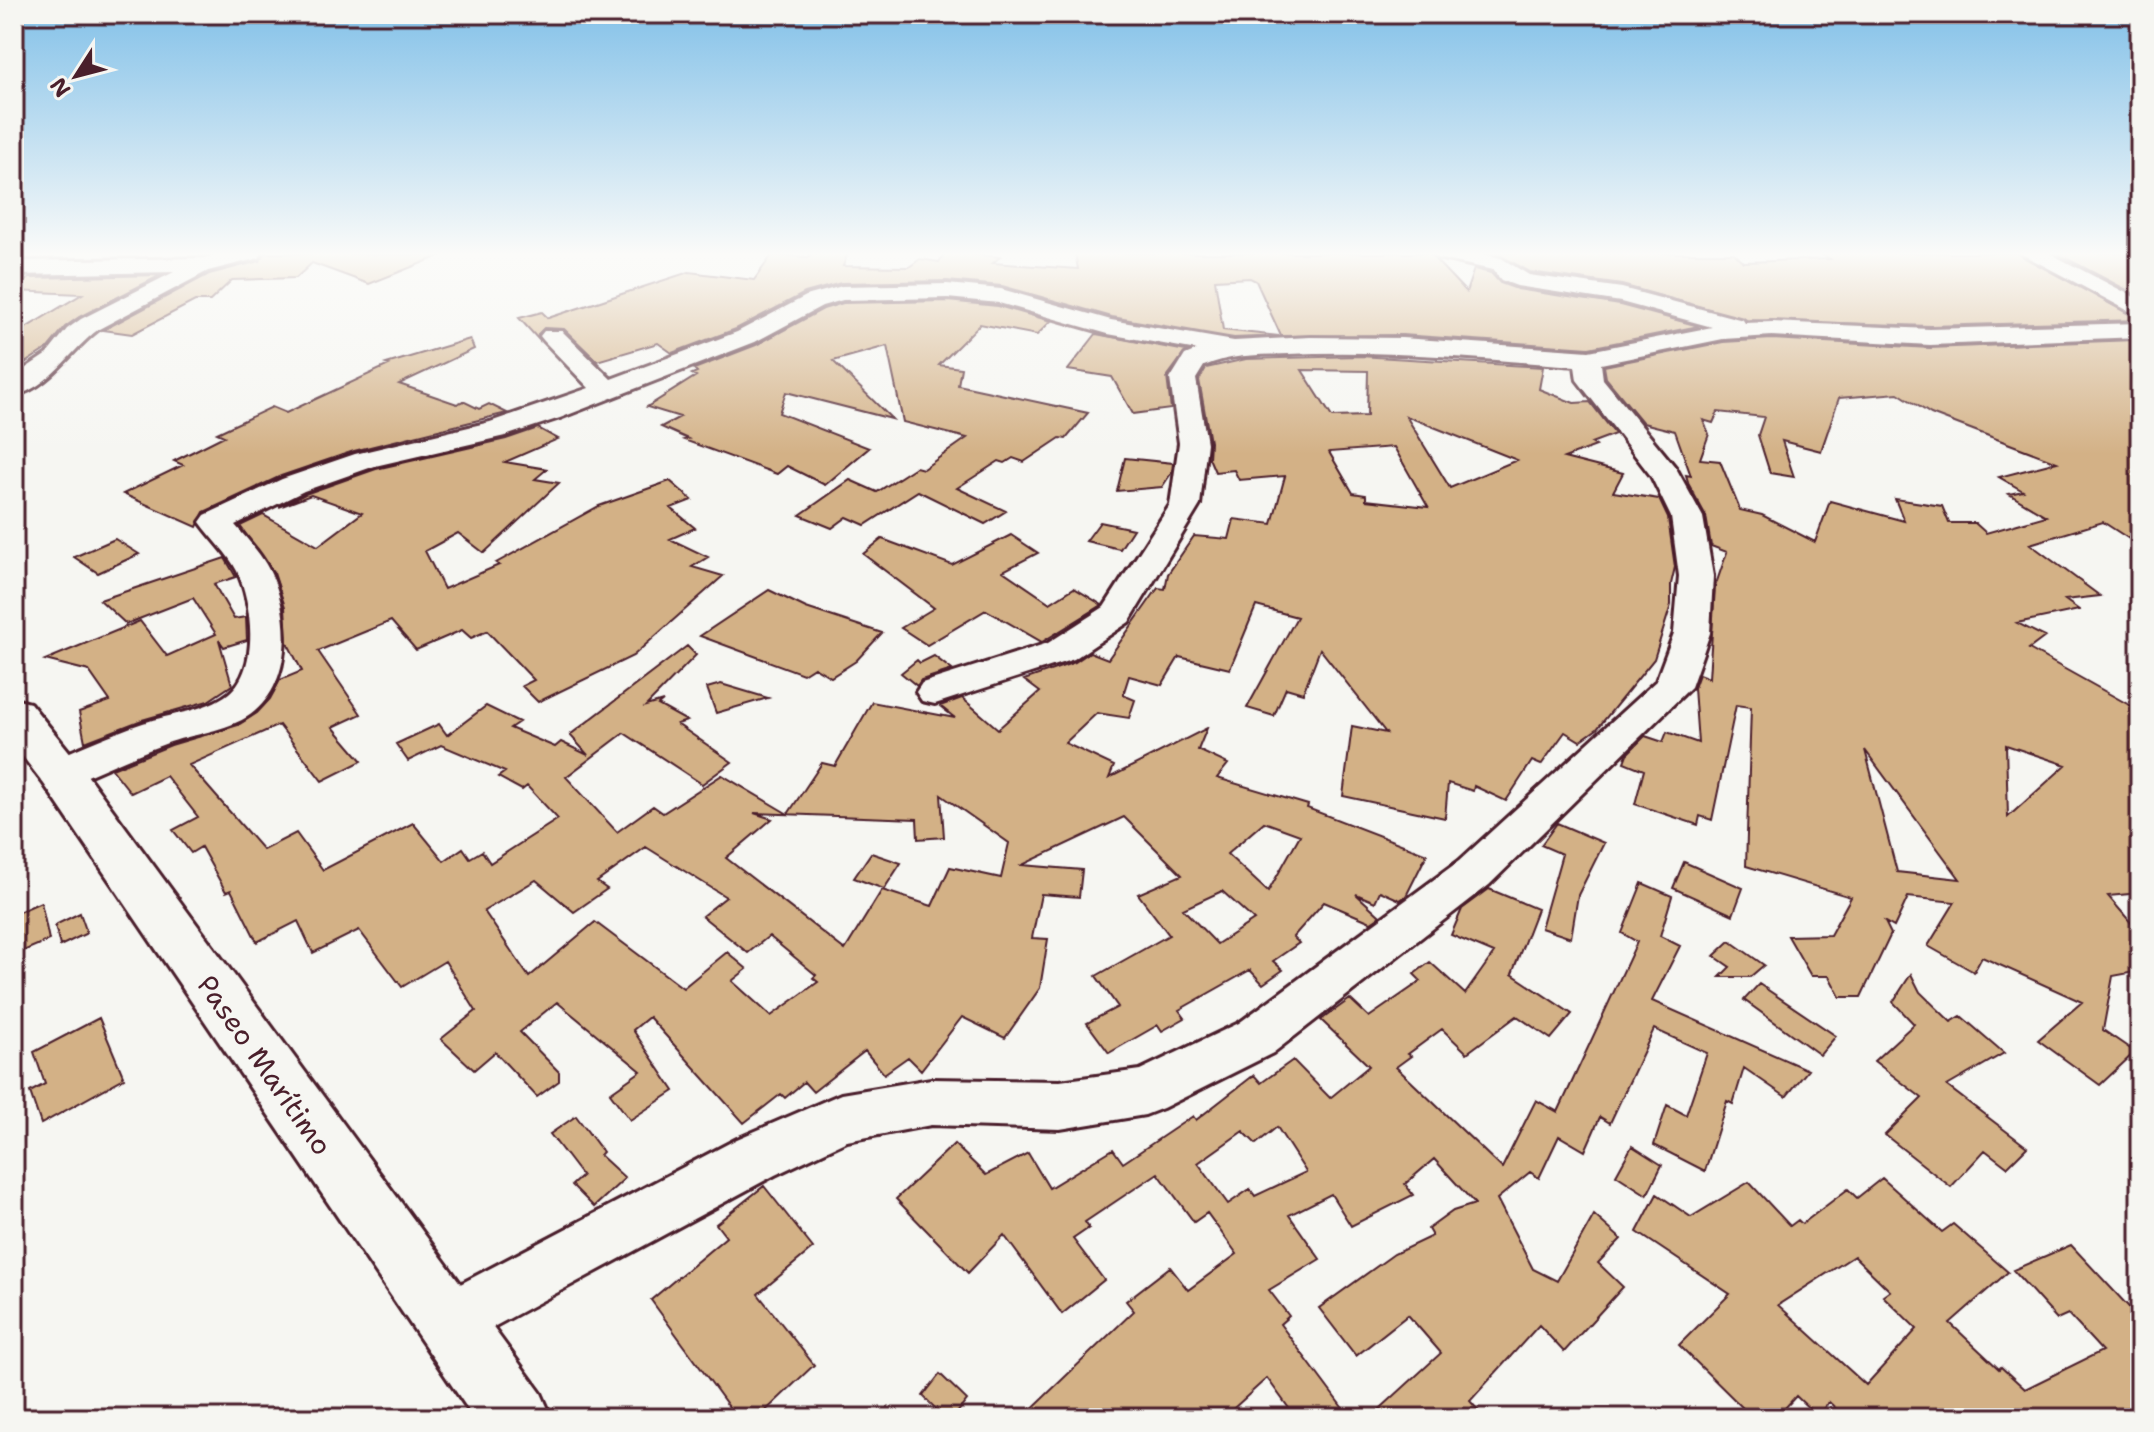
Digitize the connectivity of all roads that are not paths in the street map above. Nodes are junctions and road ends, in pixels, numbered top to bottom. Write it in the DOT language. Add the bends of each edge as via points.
graph roads {
  1 [pos="98,320"];
  2 [pos="778,320"];
  3 [pos="1083,320"];
  4 [pos="1714,320"];
  5 [pos="2136,328"];
  6 [pos="1752,330"];
  7 [pos="553,336"];
  8 [pos="1234,349"];
  9 [pos="1589,359"];
  10 [pos="14,388"];
  11 [pos="607,390"];
  12 [pos="935,692"];
  13 [pos="14,714"];
  14 [pos="60,772"];
  15 [pos="447,1323"];
  16 [pos="516,1418"];
  1 -- 10 [label="street"];
  2 -- 11 [label="street"];
  3 -- 8 [label="street"];
  4 -- 6 [label="street"];
  5 -- 6 [label="street" via="1930,337"];
  6 -- 9 [label="street"];
  7 -- 11 [label="street"];
  8 -- 9 [label="street" via="1402,346"];
  8 -- 12 [label="street" via="1194,361 1183,379 1193,443 1185,505 1117,614 1061,651"];
  9 -- 15 [label="street" via="1590,380 1665,474 1687,517 1696,576 1692,633 1672,687 1474,873 1256,1038 1145,1092 1060,1105 931,1102 841,1118 756,1157"];
  11 -- 14 [label="street" via="495,430 365,460 293,485 216,522 254,573 263,603 267,654 256,688 228,710 154,733"];
  13 -- 14 [label="main road, Paseo Marítimo"];
  14 -- 15 [label="main road, Paseo Marítimo"];
  15 -- 16 [label="main road, Paseo Marítimo"];
}
